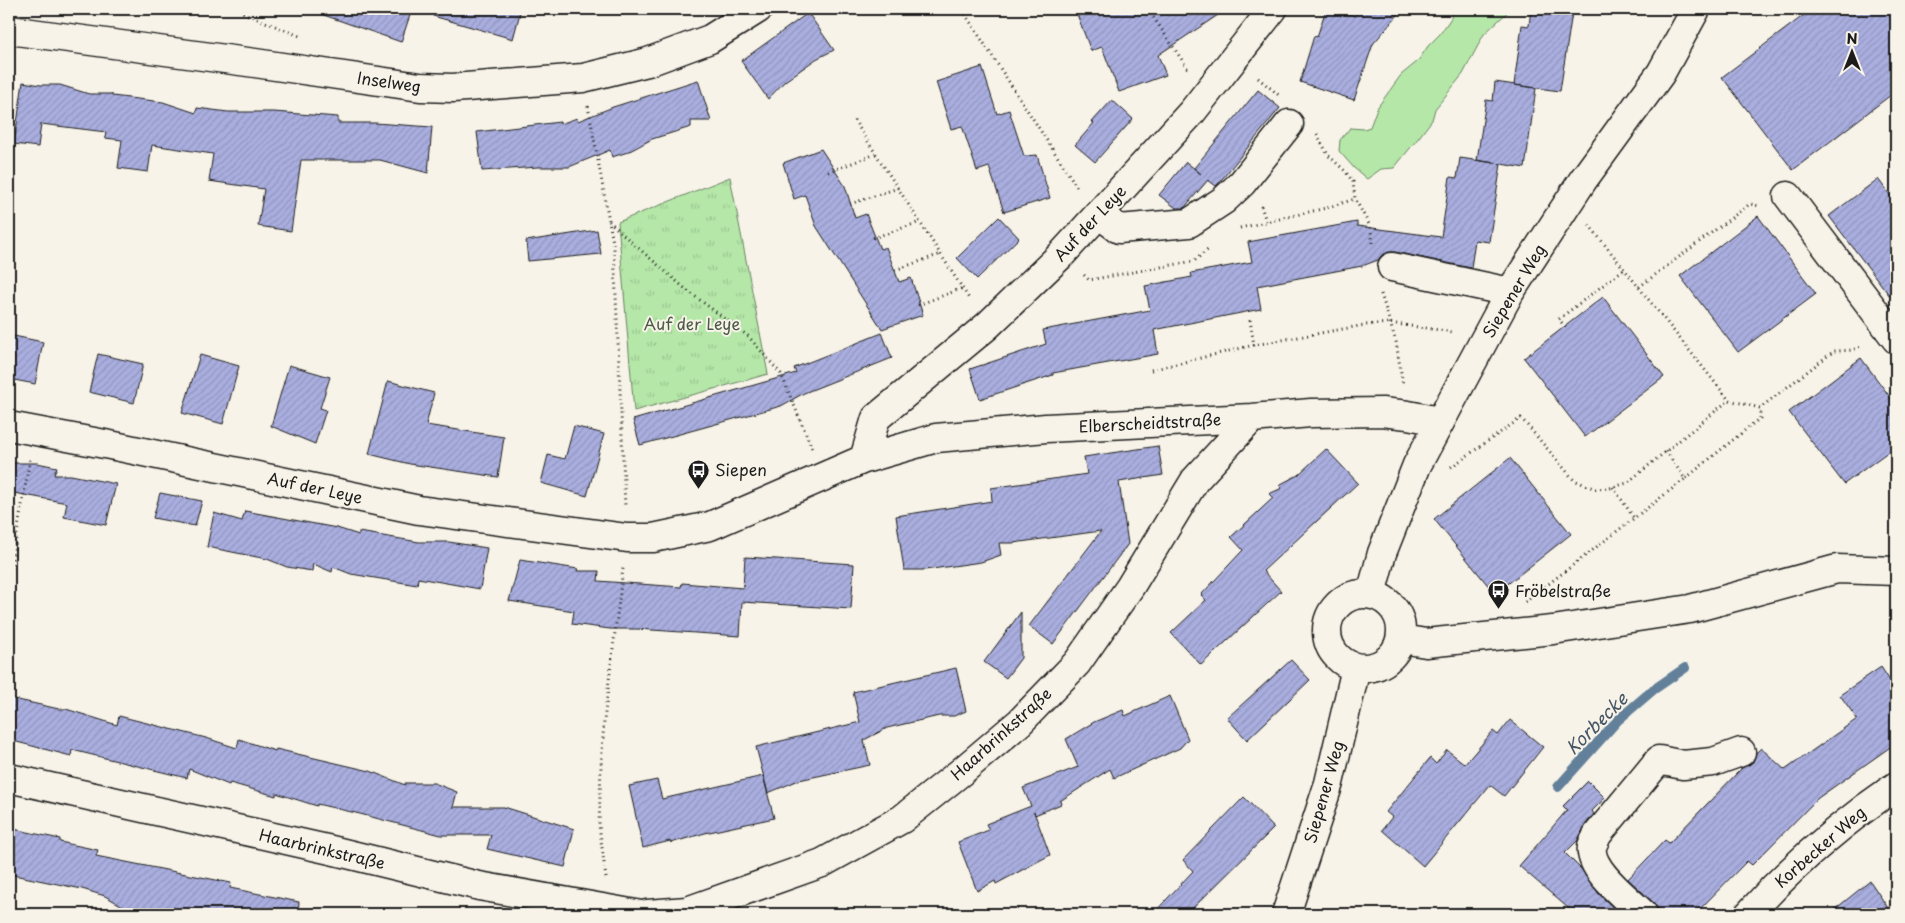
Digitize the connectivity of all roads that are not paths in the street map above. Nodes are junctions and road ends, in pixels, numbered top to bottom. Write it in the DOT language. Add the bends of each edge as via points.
graph roads {
  1 [pos="758,9"];
  2 [pos="1273,9"];
  3 [pos="1696,9"];
  4 [pos="9,30"];
  5 [pos="1289,124"];
  6 [pos="1788,196"];
  7 [pos="1098,215"];
  8 [pos="1392,267"];
  9 [pos="1510,292"];
  10 [pos="1896,339"];
  11 [pos="1252,418"];
  12 [pos="1440,421"];
  13 [pos="22,428"];
  14 [pos="864,459"];
  15 [pos="1896,571"];
  16 [pos="1371,594"];
  17 [pos="1401,639"];
  18 [pos="1356,668"];
  19 [pos="1741,752"];
  20 [pos="9,778"];
  21 [pos="1896,786"];
  22 [pos="623,912"];
  23 [pos="647,914"];
  24 [pos="1286,914"];
  25 [pos="1644,914"];
  26 [pos="1749,914"];
  1 -- 4 [label="street, Inselweg" via="710,39 648,62 583,78 453,88 420,88"];
  2 -- 7 [label="street, Auf der Leye" via="1211,89"];
  3 -- 9 [label="street, Siepener Weg" via="1661,72 1583,180"];
  5 -- 7 [label="street" via="1242,183 1224,200 1189,223 1119,229"];
  6 -- 10 [label="street"];
  7 -- 14 [label="street, Auf der Leye" via="987,326 876,418"];
  8 -- 9 [label="street"];
  9 -- 12 [label="street, Siepener Weg"];
  11 -- 12 [label="street, Elberscheidtstraße" via="1382,412"];
  11 -- 14 [label="street, Elberscheidtstraße" via="1046,428 936,438"];
  11 -- 23 [label="street, Haarbrinkstraße" via="1195,480 1130,587 1077,663 1020,722 961,772 902,819 822,863 687,911"];
  12 -- 16 [label="street, Siepener Weg" via="1417,465 1382,553"];
  13 -- 14 [label="street, Auf der Leye" via="419,510 627,538 652,538 710,526"];
  15 -- 17 [label="street" via="1837,569 1690,610 1553,630 1426,643"];
  16 -- 17 [label="street" via="1385,600 1395,610 1401,624"];
  16 -- 18 [label="street" via="1355,595 1340,602 1330,615 1326,630 1330,647 1341,661"];
  17 -- 18 [label="street" via="1395,653 1385,663 1371,668"];
  18 -- 24 [label="street, Siepener Weg" via="1329,783"];
  19 -- 25 [label="street" via="1712,762 1683,766 1659,760 1597,835 1592,847 1599,871"];
  20 -- 22 [label="street, Haarbrinkstraße" via="479,886"];
  21 -- 26 [label="street, Korbecker Weg" via="1810,854"];
}
